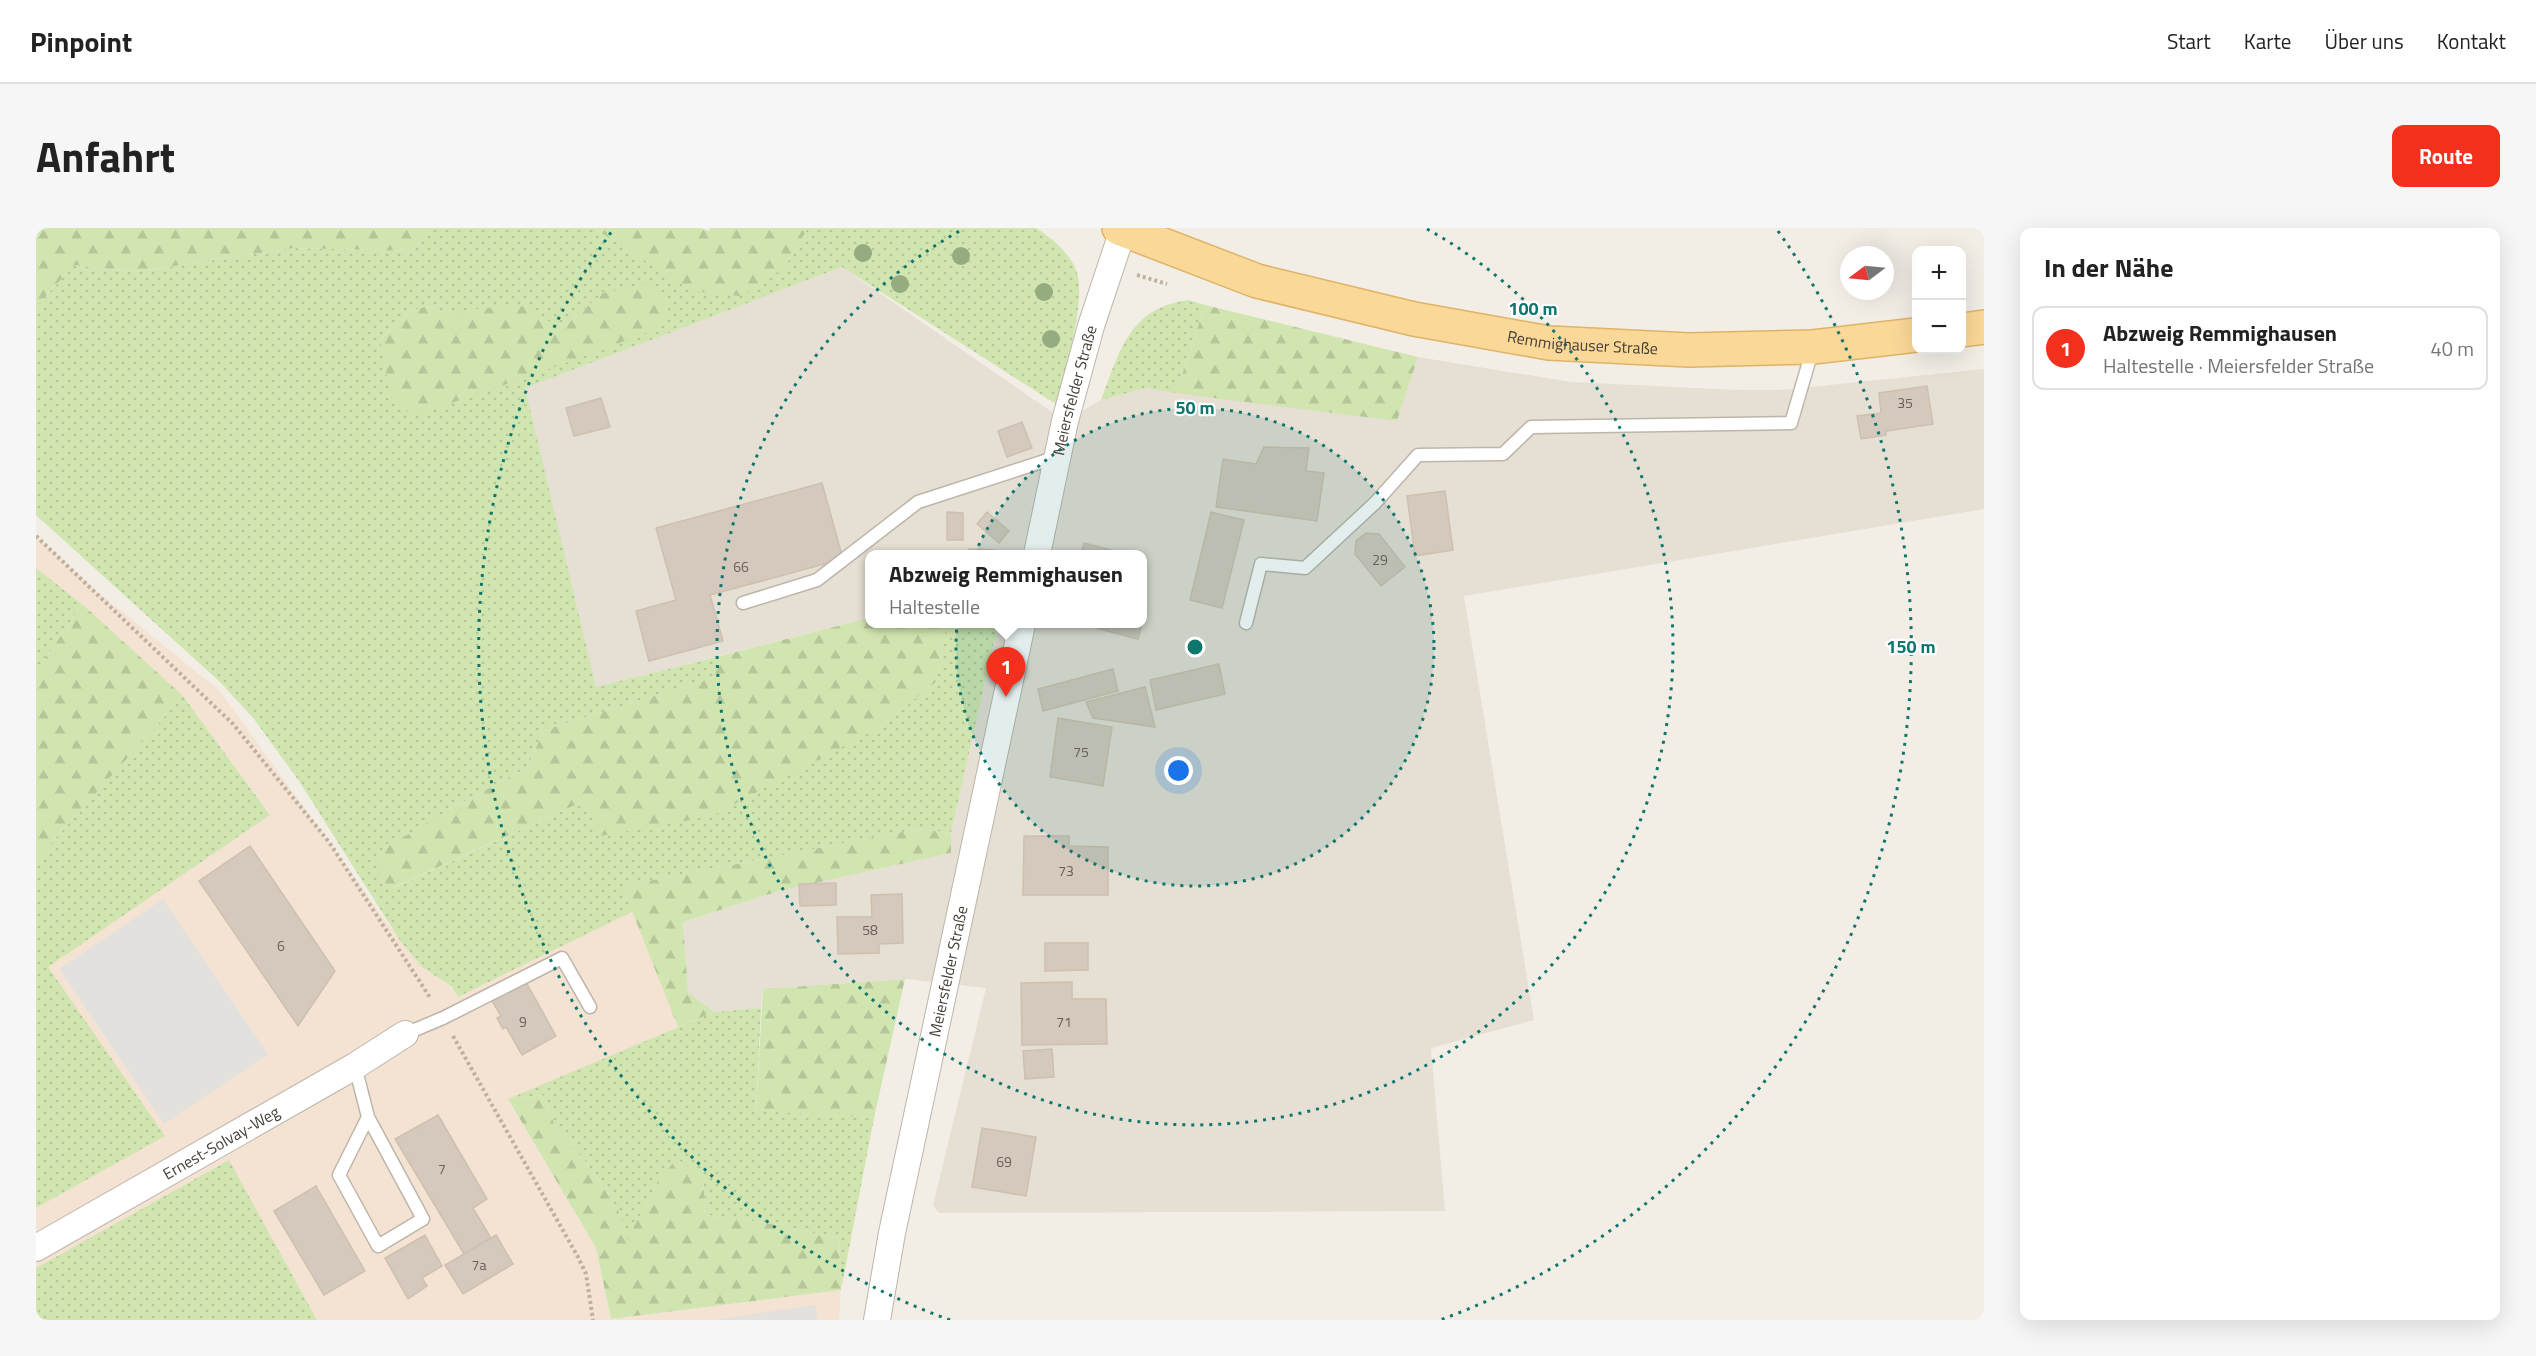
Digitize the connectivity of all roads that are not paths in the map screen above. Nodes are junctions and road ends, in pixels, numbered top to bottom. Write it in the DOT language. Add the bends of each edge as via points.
graph roads {
  1 [pos="1121,229"];
  2 [pos="1984,327"];
  3 [pos="1966,329"];
  4 [pos="1912,336"];
  5 [pos="1813,347"];
  6 [pos="1058,457"];
  7 [pos="1038,550"];
  8 [pos="743,603"];
  9 [pos="1246,623"];
  10 [pos="1021,628"];
  11 [pos="590,1007"];
  12 [pos="405,1034"];
  13 [pos="355,1066"];
  14 [pos="368,1117"];
  15 [pos="36,1248"];
  16 [pos="878,1320"];
  1 -- 5 [label="main road, Remmighauser Straße" via="1257,281 1414,319 1549,343 1689,350"];
  1 -- 6 [label="street, Meiersfelder Straße" via="1091,326"];
  2 -- 3 [label="main road"];
  4 -- 5 [label="main road, Remmighauser Straße"];
  5 -- 9 [label="lane" via="1791,423 1531,427 1503,454 1418,455 1375,503 1305,568 1261,564"];
  6 -- 7 [label="street, Meiersfelder Straße"];
  6 -- 8 [label="lane" via="918,502 817,580"];
  10 -- 16 [label="street, Meiersfelder Straße" via="892,1233"];
  11 -- 12 [label="lane" via="562,958"];
  12 -- 13 [label="street, Ernest-Solvay-Weg"];
  13 -- 14 [label="lane"];
  13 -- 15 [label="street, Ernest-Solvay-Weg"];
  14 -- 14 [label="lane" via="423,1219 378,1246 339,1175"];
}
